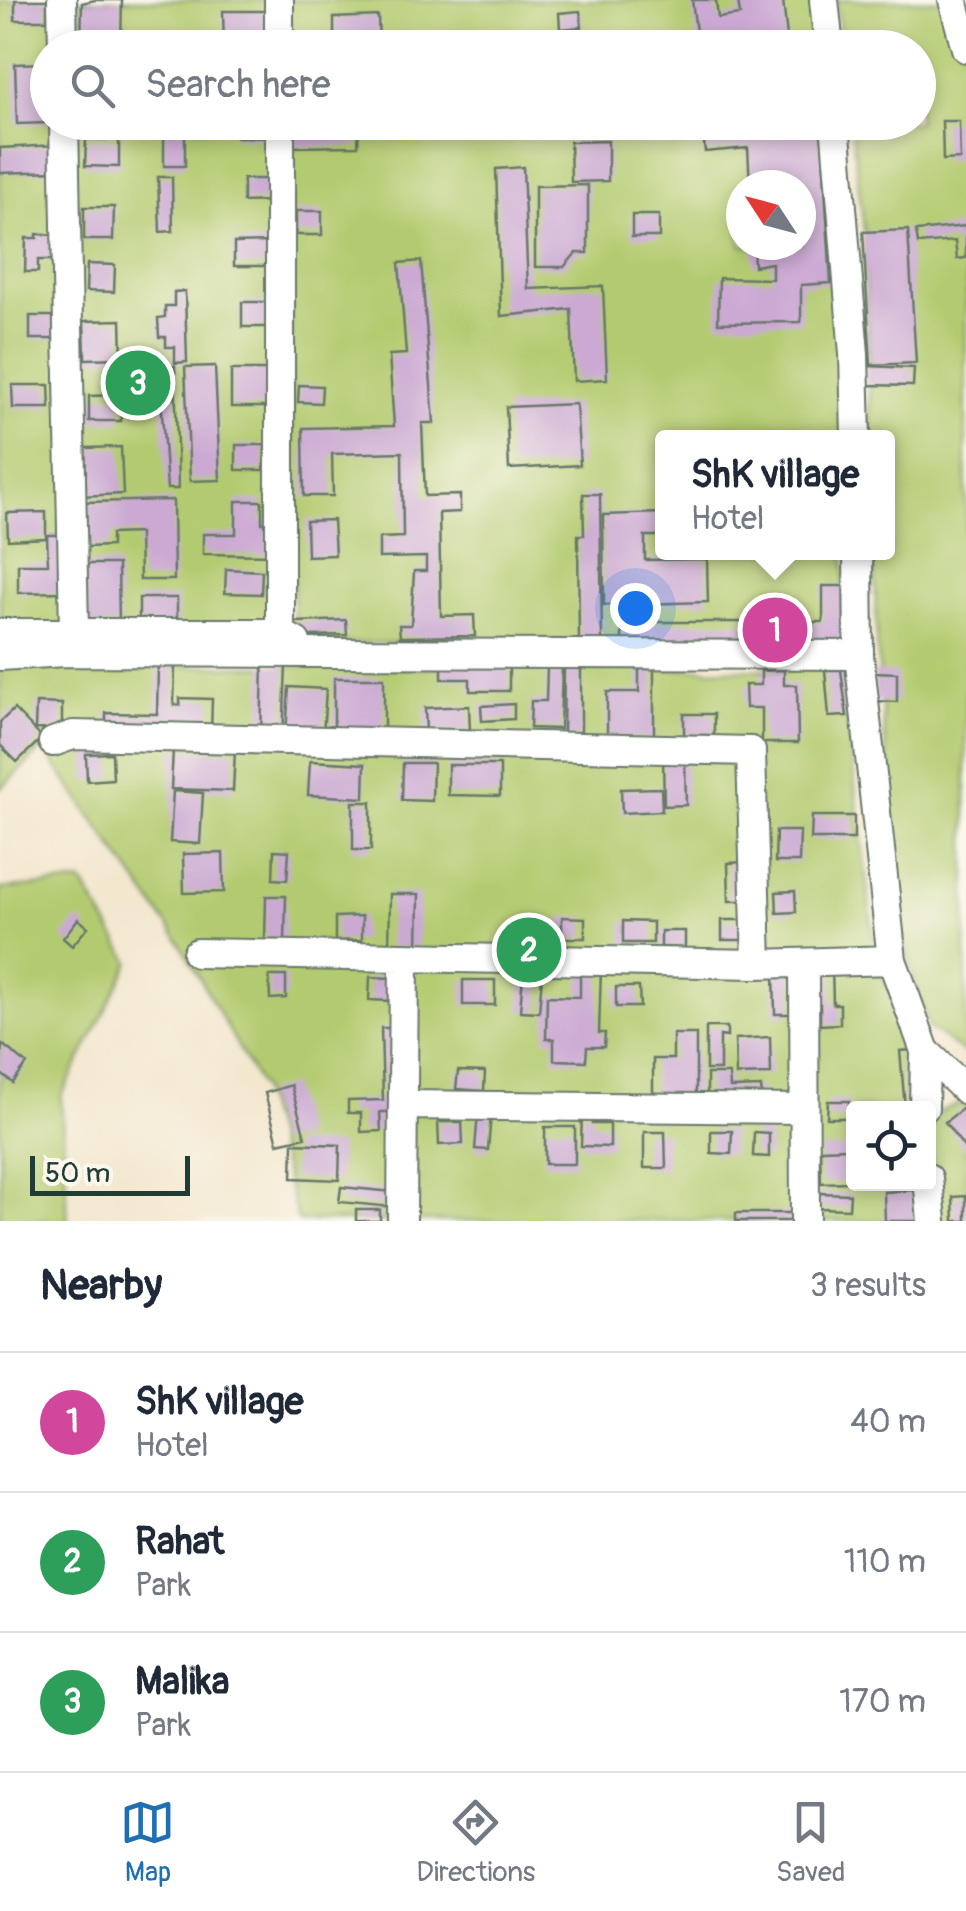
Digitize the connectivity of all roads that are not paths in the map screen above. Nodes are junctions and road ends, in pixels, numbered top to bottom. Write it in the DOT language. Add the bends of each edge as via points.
graph roads {
  1 [pos="62,0"];
  2 [pos="279,0"];
  3 [pos="824,0"];
  4 [pos="953,0"];
  5 [pos="63,30"];
  6 [pos="280,30"];
  7 [pos="827,30"];
  8 [pos="966,48"];
  9 [pos="64,140"];
  10 [pos="280,140"];
  11 [pos="837,140"];
  12 [pos="856,430"];
  13 [pos="858,560"];
  14 [pos="0,633"];
  15 [pos="280,633"];
  16 [pos="70,642"];
  17 [pos="313,653"];
  18 [pos="859,655"];
  19 [pos="0,656"];
  20 [pos="53,742"];
  21 [pos="197,953"];
  22 [pos="404,958"];
  23 [pos="892,960"];
  24 [pos="804,963"];
  25 [pos="757,964"];
  26 [pos="925,1051"];
  27 [pos="966,1090"];
  28 [pos="924,1101"];
  29 [pos="404,1105"];
  30 [pos="803,1108"];
  31 [pos="929,1191"];
  32 [pos="402,1221"];
  33 [pos="806,1221"];
  34 [pos="932,1221"];
  1 -- 5 [label="street"];
  2 -- 6 [label="street"];
  3 -- 7 [label="street"];
  4 -- 8 [label="street"];
  9 -- 16 [label="street"];
  10 -- 15 [label="street"];
  11 -- 12 [label="street"];
  13 -- 18 [label="street"];
  14 -- 16 [label="street"];
  15 -- 16 [label="street"];
  15 -- 17 [label="street"];
  16 -- 17 [label="street"];
  16 -- 19 [label="street"];
  17 -- 18 [label="street"];
  18 -- 23 [label="street"];
  20 -- 25 [label="street" via="73,734 751,751"];
  21 -- 22 [label="street"];
  22 -- 25 [label="street"];
  22 -- 29 [label="street"];
  23 -- 24 [label="street"];
  23 -- 26 [label="street"];
  24 -- 25 [label="street"];
  24 -- 30 [label="street"];
  26 -- 27 [label="street"];
  26 -- 28 [label="street"];
  29 -- 30 [label="street"];
  29 -- 32 [label="street"];
  30 -- 33 [label="street"];
  31 -- 34 [label="street"];
}
